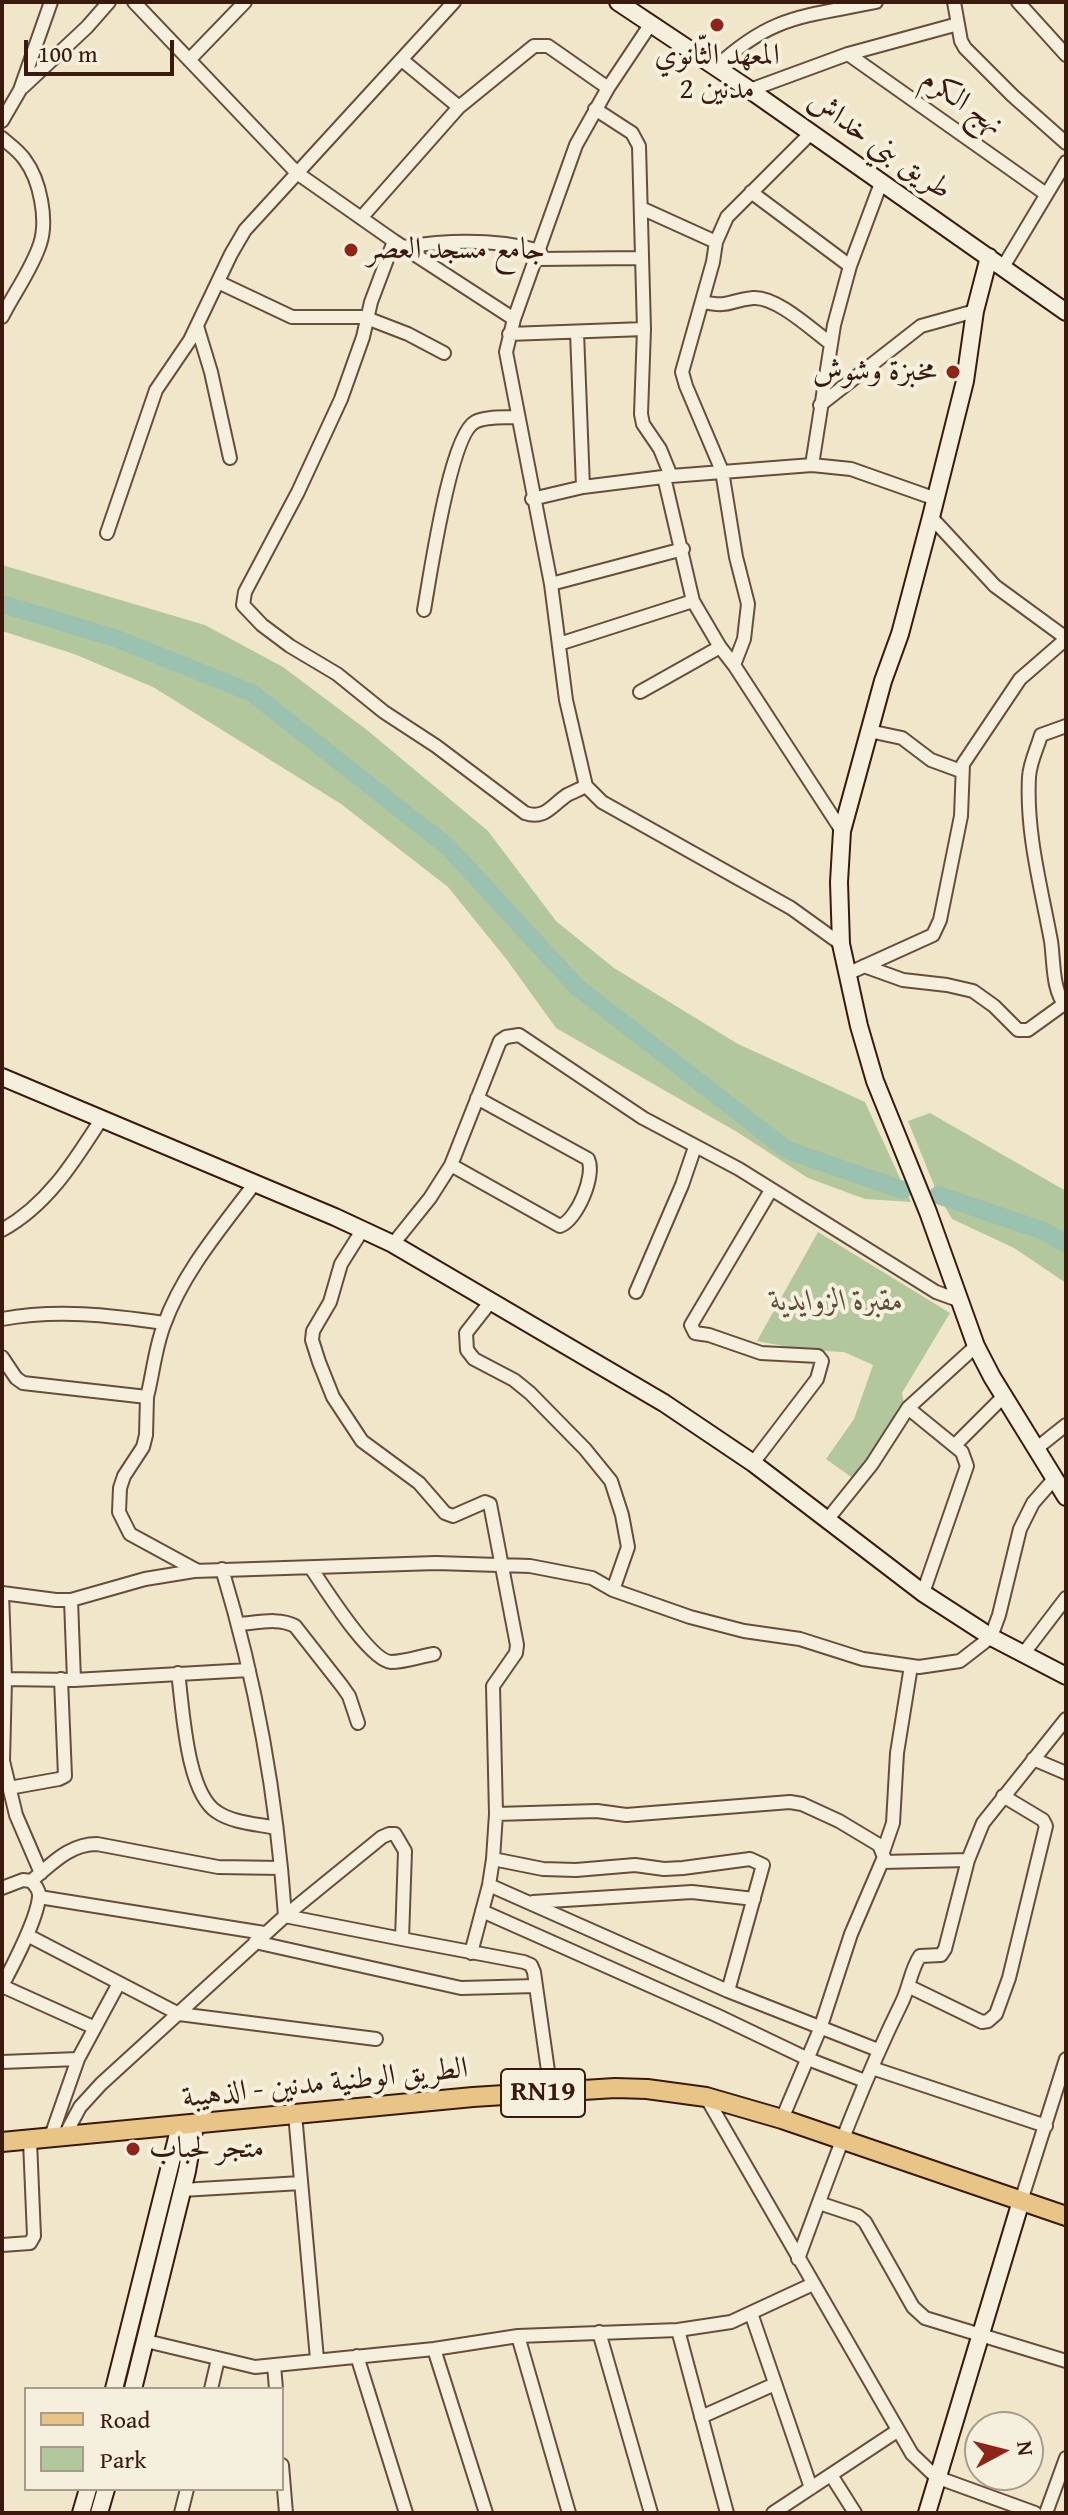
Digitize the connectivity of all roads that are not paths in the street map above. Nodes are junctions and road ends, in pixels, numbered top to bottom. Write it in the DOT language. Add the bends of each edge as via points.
graph roads {
  1 [pos="51,2"];
  2 [pos="109,2"];
  3 [pos="134,2"];
  4 [pos="245,2"];
  5 [pos="454,2"];
  6 [pos="618,2"];
  7 [pos="876,2"];
  8 [pos="954,2"];
  9 [pos="1018,2"];
  10 [pos="958,24"];
  11 [pos="650,25"];
  12 [pos="848,54"];
  13 [pos="1066,55"];
  14 [pos="189,60"];
  15 [pos="402,60"];
  16 [pos="715,68"];
  17 [pos="608,88"];
  18 [pos="20,90"];
  19 [pos="750,90"];
  20 [pos="459,107"];
  21 [pos="595,109"];
  22 [pos="2,121"];
  23 [pos="811,133"];
  24 [pos="2,138"];
  25 [pos="1066,143"];
  26 [pos="1066,162"];
  27 [pos="297,173"];
  28 [pos="881,183"];
  29 [pos="751,192"];
  30 [pos="1046,194"];
  31 [pos="641,208"];
  32 [pos="361,218"];
  33 [pos="716,242"];
  34 [pos="399,244"];
  35 [pos="539,255"];
  36 [pos="989,257"];
  37 [pos="641,258"];
  38 [pos="850,266"];
  39 [pos="1003,267"];
  40 [pos="218,282"];
  41 [pos="703,302"];
  42 [pos="975,311"];
  43 [pos="1066,312"];
  44 [pos="2,317"];
  45 [pos="368,319"];
  46 [pos="514,319"];
  47 [pos="197,326"];
  48 [pos="644,329"];
  49 [pos="577,332"];
  50 [pos="509,334"];
  51 [pos="830,343"];
  52 [pos="444,353"];
  53 [pos="820,405"];
  54 [pos="517,417"];
  55 [pos="230,458"];
  56 [pos="812,465"];
  57 [pos="722,471"];
  58 [pos="667,476"];
  59 [pos="583,487"];
  60 [pos="532,499"];
  61 [pos="936,499"];
  62 [pos="931,517"];
  63 [pos="107,533"];
  64 [pos="683,549"];
  65 [pos="551,584"];
  66 [pos="693,601"];
  67 [pos="424,610"];
  68 [pos="1063,641"];
  69 [pos="559,644"];
  70 [pos="720,647"];
  71 [pos="1066,657"];
  72 [pos="734,665"];
  73 [pos="640,692"];
  74 [pos="1066,726"];
  75 [pos="869,731"];
  76 [pos="961,771"];
  77 [pos="586,786"];
  78 [pos="842,831"];
  79 [pos="1066,942"];
  80 [pos="841,944"];
  81 [pos="1051,945"];
  82 [pos="864,966"];
  83 [pos="847,974"];
  84 [pos="1065,1005"];
  85 [pos="2,1077"];
  86 [pos="477,1098"];
  87 [pos="102,1118"];
  88 [pos="695,1147"];
  89 [pos="451,1165"];
  90 [pos="255,1183"];
  91 [pos="771,1190"];
  92 [pos="363,1229"];
  93 [pos="2,1230"];
  94 [pos="393,1244"];
  95 [pos="636,1292"];
  96 [pos="958,1300"];
  97 [pos="491,1301"];
  98 [pos="2,1319"];
  99 [pos="164,1323"];
  100 [pos="976,1346"];
  101 [pos="2,1357"];
  102 [pos="1004,1396"];
  103 [pos="147,1397"];
  104 [pos="908,1408"];
  105 [pos="1066,1425"];
  106 [pos="955,1445"];
  107 [pos="1037,1448"];
  108 [pos="753,1463"];
  109 [pos="1054,1479"];
  110 [pos="1066,1497"];
  111 [pos="827,1520"];
  112 [pos="502,1563"];
  113 [pos="311,1568"];
  114 [pos="222,1569"];
  115 [pos="198,1571"];
  116 [pos="613,1590"];
  117 [pos="923,1593"];
  118 [pos="1066,1598"];
  119 [pos="71,1600"];
  120 [pos="239,1624"];
  121 [pos="991,1637"];
  122 [pos="1024,1653"];
  123 [pos="434,1654"];
  124 [pos="911,1666"];
  125 [pos="249,1670"];
  126 [pos="178,1673"];
  127 [pos="1066,1676"];
  128 [pos="4,1679"];
  129 [pos="68,1680"];
  130 [pos="1066,1719"];
  131 [pos="358,1723"];
  132 [pos="1033,1759"];
  133 [pos="1066,1773"];
  134 [pos="9,1788"];
  135 [pos="1003,1796"];
  136 [pos="2,1811"];
  137 [pos="496,1814"];
  138 [pos="16,1815"];
  139 [pos="276,1828"];
  140 [pos="883,1857"];
  141 [pos="493,1859"];
  142 [pos="968,1860"];
  143 [pos="281,1868"];
  144 [pos="36,1877"];
  145 [pos="489,1885"];
  146 [pos="2,1888"];
  147 [pos="39,1897"];
  148 [pos="754,1899"];
  149 [pos="530,1902"];
  150 [pos="482,1911"];
  151 [pos="285,1916"];
  152 [pos="27,1935"];
  153 [pos="260,1938"];
  154 [pos="402,1939"];
  155 [pos="471,1953"];
  156 [pos="119,1983"];
  157 [pos="2,1986"];
  158 [pos="536,1986"];
  159 [pos="910,1987"];
  160 [pos="728,1991"];
  161 [pos="179,2014"];
  162 [pos="93,2027"];
  163 [pos="820,2029"];
  164 [pos="376,2039"];
  165 [pos="878,2050"];
  166 [pos="78,2059"];
  167 [pos="808,2059"];
  168 [pos="2,2062"];
  169 [pos="1065,2064"];
  170 [pos="872,2068"];
  171 [pos="865,2081"];
  172 [pos="551,2092"];
  173 [pos="706,2097"];
  174 [pos="295,2114"];
  175 [pos="782,2119"];
  176 [pos="188,2126"];
  177 [pos="1046,2126"];
  178 [pos="57,2138"];
  179 [pos="30,2141"];
  180 [pos="841,2141"];
  181 [pos="2,2142"];
  182 [pos="301,2183"];
  183 [pos="182,2190"];
  184 [pos="1021,2201"];
  185 [pos="819,2203"];
  186 [pos="1066,2216"];
  187 [pos="2,2245"];
  188 [pos="798,2259"];
  189 [pos="813,2284"];
  190 [pos="751,2313"];
  191 [pos="678,2330"];
  192 [pos="599,2332"];
  193 [pos="980,2334"];
  194 [pos="518,2336"];
  195 [pos="146,2341"];
  196 [pos="434,2349"];
  197 [pos="357,2356"];
  198 [pos="218,2359"];
  199 [pos="317,2359"];
  200 [pos="1066,2361"];
  201 [pos="274,2365"];
  202 [pos="775,2384"];
  203 [pos="115,2387"];
  204 [pos="134,2387"];
  205 [pos="211,2387"];
  206 [pos="276,2387"];
  207 [pos="701,2417"];
  208 [pos="897,2431"];
  209 [pos="1066,2458"];
  210 [pos="831,2475"];
  211 [pos="936,2477"];
  212 [pos="811,2488"];
  213 [pos="284,2489"];
  214 [pos="87,2491"];
  215 [pos="105,2491"];
  216 [pos="186,2491"];
  217 [pos="81,2513"];
  218 [pos="99,2513"];
  219 [pos="181,2513"];
  220 [pos="286,2513"];
  221 [pos="406,2513"];
  222 [pos="486,2513"];
  223 [pos="569,2513"];
  224 [pos="651,2513"];
  225 [pos="727,2513"];
  226 [pos="773,2513"];
  227 [pos="855,2513"];
  228 [pos="927,2513"];
  229 [pos="1035,2513"];
  230 [pos="1046,2513"];
  1 -- 18 [label="street"];
  2 -- 18 [label="street"];
  3 -- 14 [label="street"];
  4 -- 14 [label="street"];
  5 -- 15 [label="street"];
  6 -- 11 [label="street, طريق بني خداش"];
  7 -- 16 [label="street" via="783,22 752,37"];
  8 -- 10 [label="street"];
  9 -- 13 [label="street"];
  10 -- 12 [label="street"];
  10 -- 25 [label="street" via="965,48"];
  11 -- 16 [label="street, طريق بني خداش"];
  11 -- 17 [label="street"];
  12 -- 19 [label="street"];
  12 -- 30 [label="street, نهج الكرم"];
  14 -- 27 [label="street"];
  15 -- 20 [label="street"];
  15 -- 27 [label="street"];
  16 -- 19 [label="street, طريق بني خداش"];
  17 -- 20 [label="street" via="540,45"];
  17 -- 21 [label="street"];
  18 -- 22 [label="street"];
  19 -- 23 [label="street, طريق بني خداش"];
  20 -- 32 [label="street"];
  21 -- 31 [label="street" via="637,139"];
  21 -- 35 [label="street" via="570,160"];
  23 -- 28 [label="street, طريق بني خداش"];
  23 -- 29 [label="street"];
  24 -- 44 [label="street" via="31,170 43,230"];
  26 -- 30 [label="street"];
  27 -- 32 [label="street"];
  27 -- 40 [label="street" via="245,230"];
  28 -- 36 [label="street, طريق بني خداش"];
  28 -- 38 [label="street"];
  29 -- 33 [label="street" via="727,217"];
  29 -- 38 [label="street"];
  30 -- 39 [label="street"];
  31 -- 33 [label="street"];
  31 -- 37 [label="street"];
  32 -- 34 [label="street"];
  33 -- 41 [label="street"];
  34 -- 35 [label="street" via="497,242"];
  34 -- 45 [label="street"];
  34 -- 46 [label="street"];
  35 -- 37 [label="street"];
  35 -- 46 [label="street"];
  36 -- 39 [label="street, طريق بني خداش"];
  36 -- 42 [label="street"];
  37 -- 48 [label="street"];
  38 -- 51 [label="street"];
  39 -- 43 [label="street, طريق بني خداش"];
  40 -- 45 [label="street" via="292,317"];
  40 -- 47 [label="street"];
  41 -- 51 [label="street" via="722,306 754,298 772,301"];
  41 -- 57 [label="street" via="683,378"];
  42 -- 53 [label="street" via="921,326"];
  42 -- 61 [label="street" via="965,381"];
  45 -- 52 [label="street"];
  45 -- 77 [label="street" via="328,430 243,605 290,646 337,674 525,813 545,813"];
  46 -- 50 [label="street"];
  47 -- 55 [label="street"];
  47 -- 63 [label="street" via="156,390"];
  48 -- 49 [label="street"];
  48 -- 58 [label="street" via="641,419 660,449"];
  49 -- 50 [label="street"];
  49 -- 59 [label="street"];
  50 -- 54 [label="street" via="506,352"];
  51 -- 53 [label="street"];
  53 -- 56 [label="street"];
  54 -- 60 [label="street"];
  54 -- 67 [label="street" via="477,420 466,430 444,504"];
  56 -- 57 [label="street"];
  56 -- 61 [label="street" via="851,469"];
  57 -- 58 [label="street"];
  57 -- 72 [label="street" via="748,604"];
  58 -- 59 [label="street"];
  58 -- 64 [label="street"];
  59 -- 60 [label="street"];
  60 -- 65 [label="street"];
  61 -- 62 [label="street"];
  62 -- 68 [label="street" via="995,586"];
  62 -- 75 [label="street"];
  64 -- 65 [label="street"];
  64 -- 66 [label="street"];
  65 -- 69 [label="street"];
  66 -- 69 [label="street"];
  66 -- 70 [label="street"];
  68 -- 71 [label="street"];
  68 -- 76 [label="street" via="1020,679"];
  69 -- 77 [label="street"];
  70 -- 72 [label="street"];
  70 -- 73 [label="street"];
  72 -- 78 [label="street"];
  74 -- 81 [label="street" via="1041,735 1029,778 1033,852"];
  75 -- 76 [label="street" via="902,738 931,760"];
  75 -- 78 [label="street"];
  76 -- 82 [label="street" via="961,816 937,928 925,941"];
  77 -- 80 [label="street" via="615,810 791,908"];
  78 -- 80 [label="street"];
  79 -- 81 [label="street"];
  80 -- 83 [label="street"];
  81 -- 84 [label="street"];
  82 -- 83 [label="street"];
  82 -- 84 [label="street" via="903,980 973,991 1022,1031"];
  83 -- 96 [label="street" via="875,1081"];
  85 -- 87 [label="street"];
  86 -- 88 [label="street" via="500,1041 519,1035 596,1089"];
  86 -- 89 [label="street"];
  86 -- 89 [label="street" via="588,1159 592,1176 571,1219 560,1226"];
  87 -- 90 [label="street"];
  87 -- 93 [label="street" via="48,1194"];
  88 -- 91 [label="street"];
  88 -- 95 [label="street"];
  89 -- 94 [label="street"];
  90 -- 92 [label="street"];
  90 -- 99 [label="street" via="193,1270"];
  91 -- 96 [label="street" via="936,1292"];
  91 -- 108 [label="street" via="691,1325 695,1333 761,1353 818,1356 822,1361 817,1379"];
  92 -- 94 [label="street"];
  92 -- 112 [label="street" via="341,1264 330,1302 313,1331 333,1397 365,1445 419,1483 449,1516 490,1504"];
  94 -- 97 [label="street"];
  96 -- 100 [label="street"];
  97 -- 108 [label="street" via="664,1403"];
  97 -- 116 [label="street" via="466,1333 467,1350 530,1393 611,1481 628,1547"];
  98 -- 99 [label="street" via="81,1313"];
  99 -- 103 [label="street"];
  100 -- 102 [label="street"];
  100 -- 104 [label="street"];
  101 -- 103 [label="street" via="23,1383"];
  102 -- 106 [label="street"];
  102 -- 107 [label="street"];
  103 -- 115 [label="street" via="146,1435 124,1476 119,1512 130,1534"];
  104 -- 106 [label="street"];
  104 -- 111 [label="street"];
  105 -- 107 [label="street"];
  106 -- 117 [label="street" via="966,1458 966,1474"];
  107 -- 109 [label="street"];
  108 -- 111 [label="street"];
  109 -- 110 [label="street"];
  109 -- 121 [label="street" via="1025,1516"];
  111 -- 117 [label="street"];
  112 -- 113 [label="street"];
  112 -- 116 [label="street" via="592,1578"];
  112 -- 137 [label="street" via="517,1645 493,1686"];
  113 -- 114 [label="street"];
  113 -- 123 [label="street" via="383,1660"];
  114 -- 115 [label="street"];
  114 -- 120 [label="street"];
  115 -- 119 [label="street"];
  116 -- 124 [label="street" via="744,1631"];
  117 -- 121 [label="street"];
  118 -- 122 [label="street"];
  119 -- 128 [label="street" via="2,1593"];
  119 -- 129 [label="street"];
  120 -- 125 [label="street"];
  120 -- 131 [label="street" via="287,1621 295,1626 342,1686"];
  121 -- 122 [label="street"];
  121 -- 124 [label="street" via="960,1661"];
  122 -- 127 [label="street"];
  124 -- 140 [label="street" via="893,1823"];
  125 -- 126 [label="street"];
  125 -- 139 [label="street"];
  126 -- 129 [label="street"];
  126 -- 139 [label="street" via="194,1779 202,1797 218,1813"];
  128 -- 129 [label="street"];
  128 -- 134 [label="street" via="3,1761"];
  129 -- 134 [label="street" via="67,1773"];
  130 -- 132 [label="street"];
  132 -- 133 [label="street"];
  132 -- 135 [label="street"];
  134 -- 138 [label="street"];
  135 -- 142 [label="street" via="983,1823"];
  135 -- 159 [label="street" via="1046,1826 996,2014 982,2022"];
  136 -- 138 [label="street"];
  137 -- 140 [label="street" via="652,1814 790,1802 839,1821 879,1845"];
  137 -- 141 [label="street"];
  138 -- 144 [label="street"];
  139 -- 143 [label="street"];
  140 -- 142 [label="street"];
  140 -- 163 [label="street"];
  141 -- 145 [label="street"];
  141 -- 148 [label="street" via="576,1870 683,1868 750,1859 763,1865"];
  142 -- 159 [label="street" via="945,1949 941,1955 920,1956"];
  143 -- 144 [label="street" via="218,1867 85,1844 67,1851"];
  143 -- 151 [label="street"];
  144 -- 146 [label="street"];
  144 -- 147 [label="street"];
  145 -- 149 [label="street"];
  145 -- 150 [label="street"];
  147 -- 152 [label="street"];
  147 -- 153 [label="street"];
  148 -- 149 [label="street" via="692,1892"];
  148 -- 160 [label="street"];
  149 -- 160 [label="street"];
  150 -- 155 [label="street"];
  150 -- 167 [label="street"];
  151 -- 153 [label="street"];
  151 -- 154 [label="street"];
  151 -- 154 [label="street" via="382,1837 395,1834 405,1851"];
  152 -- 156 [label="street"];
  152 -- 157 [label="street"];
  153 -- 158 [label="street" via="461,1988"];
  153 -- 161 [label="street"];
  154 -- 155 [label="street"];
  155 -- 158 [label="street" via="531,1965"];
  156 -- 161 [label="street"];
  156 -- 162 [label="street"];
  157 -- 162 [label="street"];
  158 -- 172 [label="street"];
  159 -- 165 [label="street"];
  160 -- 163 [label="street"];
  161 -- 164 [label="street"];
  161 -- 178 [label="street" via="101,2084"];
  162 -- 166 [label="street"];
  163 -- 165 [label="street"];
  163 -- 167 [label="street"];
  165 -- 170 [label="street"];
  166 -- 168 [label="street"];
  166 -- 178 [label="street"];
  167 -- 171 [label="street"];
  167 -- 175 [label="street"];
  169 -- 177 [label="street"];
  170 -- 171 [label="street"];
  170 -- 177 [label="street"];
  171 -- 180 [label="street"];
  172 -- 173 [label="main road, الطريق الوطنية مدنين - الذهيبة / RN19" via="647,2089"];
  172 -- 174 [label="main road, الطريق الوطنية مدنين - الذهيبة / RN19"];
  173 -- 175 [label="main road, الطريق الوطنية مدنين - الذهيبة / RN19"];
  173 -- 188 [label="street"];
  174 -- 176 [label="main road, الطريق الوطنية مدنين - الذهيبة / RN19"];
  174 -- 182 [label="street"];
  175 -- 180 [label="main road, الطريق الوطنية مدنين - الذهيبة / RN19"];
  176 -- 178 [label="main road, الطريق الوطنية مدنين - الذهيبة / RN19"];
  176 -- 183 [label="street"];
  176 -- 203 [label="street"];
  177 -- 184 [label="street"];
  178 -- 179 [label="main road, الطريق الوطنية مدنين - الذهيبة / RN19"];
  179 -- 181 [label="main road, الطريق الوطنية مدنين - الذهيبة / RN19"];
  179 -- 187 [label="street" via="34,2236 25,2244"];
  180 -- 184 [label="main road, الطريق الوطنية مدنين - الذهيبة / RN19"];
  180 -- 185 [label="street"];
  182 -- 183 [label="street"];
  182 -- 199 [label="street"];
  183 -- 195 [label="street"];
  184 -- 186 [label="main road, الطريق الوطنية مدنين - الذهيبة / RN19"];
  184 -- 193 [label="street"];
  185 -- 188 [label="street"];
  185 -- 193 [label="street" via="865,2222 918,2313"];
  188 -- 189 [label="street"];
  189 -- 190 [label="street"];
  189 -- 208 [label="street"];
  190 -- 191 [label="street" via="731,2322"];
  190 -- 202 [label="street"];
  191 -- 192 [label="street"];
  191 -- 207 [label="street"];
  192 -- 194 [label="street"];
  192 -- 224 [label="street"];
  193 -- 200 [label="street"];
  193 -- 211 [label="street"];
  194 -- 196 [label="street"];
  194 -- 223 [label="street"];
  195 -- 198 [label="street"];
  195 -- 204 [label="street"];
  196 -- 197 [label="street"];
  196 -- 222 [label="street"];
  197 -- 199 [label="street"];
  197 -- 221 [label="street"];
  198 -- 201 [label="street" via="246,2367"];
  198 -- 205 [label="street"];
  199 -- 201 [label="street"];
  201 -- 206 [label="street"];
  202 -- 207 [label="street"];
  202 -- 212 [label="street"];
  207 -- 225 [label="street"];
  208 -- 210 [label="street"];
  208 -- 211 [label="street"];
  209 -- 230 [label="street"];
  210 -- 212 [label="street"];
  210 -- 227 [label="street"];
  211 -- 228 [label="street"];
  211 -- 229 [label="street"];
  212 -- 226 [label="street"];
  213 -- 220 [label="street"];
  214 -- 217 [label="street"];
  215 -- 218 [label="street"];
  216 -- 219 [label="street"];
}
